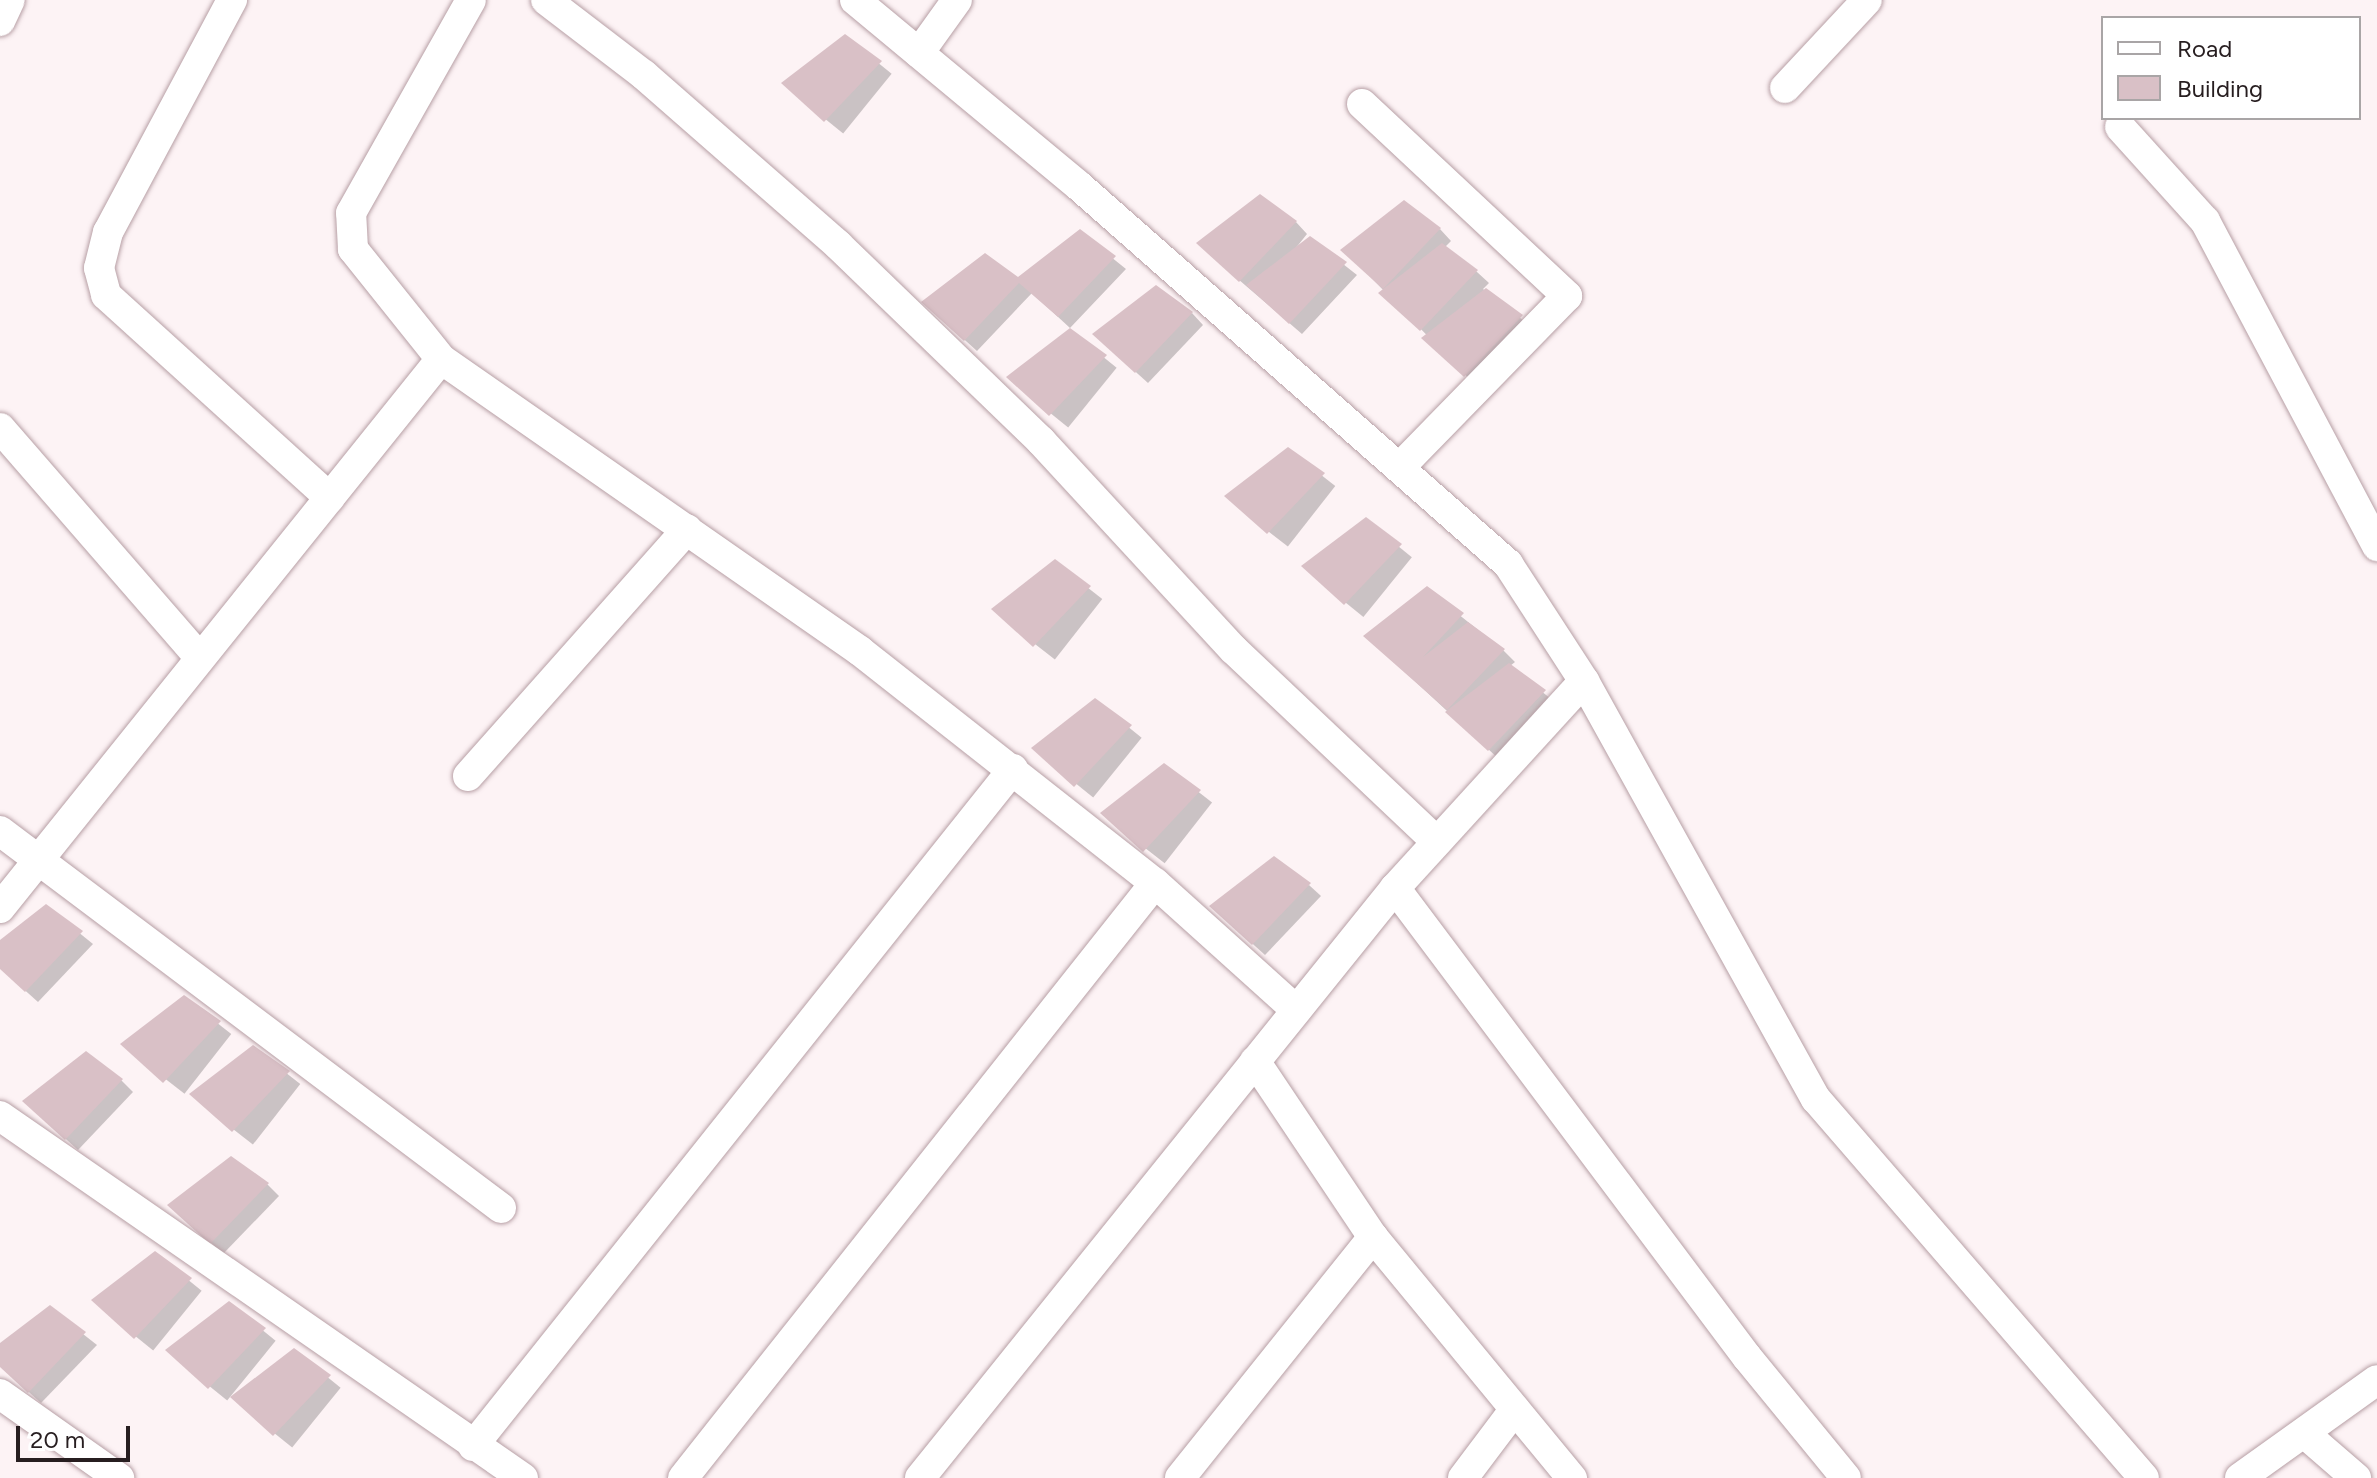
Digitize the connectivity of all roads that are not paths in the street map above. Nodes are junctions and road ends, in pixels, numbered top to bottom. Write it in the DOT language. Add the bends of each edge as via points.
graph roads {
  1 [pos="10,0"];
  2 [pos="232,0"];
  3 [pos="471,0"];
  4 [pos="546,0"];
  5 [pos="855,0"];
  6 [pos="957,0"];
  7 [pos="1867,0"];
  8 [pos="0,21"];
  9 [pos="919,53"];
  10 [pos="1785,88"];
  11 [pos="1362,104"];
  12 [pos="2120,127"];
  13 [pos="441,359"];
  14 [pos="0,428"];
  15 [pos="1399,468"];
  16 [pos="330,498"];
  17 [pos="687,529"];
  18 [pos="2377,546"];
  19 [pos="199,657"];
  20 [pos="1584,681"];
  21 [pos="1013,769"];
  22 [pos="468,776"];
  23 [pos="0,831"];
  24 [pos="1437,842"];
  25 [pos="40,857"];
  26 [pos="1155,883"];
  27 [pos="1395,888"];
  28 [pos="0,908"];
  29 [pos="1296,1010"];
  30 [pos="1255,1061"];
  31 [pos="0,1116"];
  32 [pos="501,1208"];
  33 [pos="1373,1237"];
  34 [pos="2377,1380"];
  35 [pos="0,1394"];
  36 [pos="1515,1409"];
  37 [pos="2304,1433"];
  38 [pos="473,1446"];
  39 [pos="119,1478"];
  40 [pos="523,1478"];
  41 [pos="683,1478"];
  42 [pos="920,1478"];
  43 [pos="1180,1478"];
  44 [pos="1463,1478"];
  45 [pos="1572,1478"];
  46 [pos="1846,1478"];
  47 [pos="2144,1478"];
  48 [pos="2240,1478"];
  49 [pos="2356,1478"];
  1 -- 8 [label="street"];
  2 -- 16 [label="street" via="108,232 99,268 106,295"];
  3 -- 13 [label="street" via="351,213 353,249"];
  4 -- 24 [label="street" via="644,75 838,245 1041,441 1234,650"];
  5 -- 9 [label="street"];
  6 -- 9 [label="street"];
  7 -- 10 [label="street"];
  9 -- 15 [label="street"];
  11 -- 15 [label="street" via="1567,296"];
  12 -- 18 [label="street" via="2205,221"];
  13 -- 16 [label="street"];
  13 -- 17 [label="street"];
  14 -- 19 [label="street"];
  15 -- 20 [label="street" via="1508,564"];
  16 -- 19 [label="street"];
  17 -- 21 [label="street" via="860,651"];
  17 -- 22 [label="street"];
  19 -- 25 [label="street"];
  20 -- 24 [label="street"];
  20 -- 47 [label="street" via="1816,1099"];
  21 -- 26 [label="street"];
  21 -- 38 [label="street"];
  23 -- 25 [label="street"];
  24 -- 27 [label="street"];
  25 -- 28 [label="street"];
  25 -- 32 [label="street"];
  26 -- 29 [label="street"];
  26 -- 41 [label="street"];
  27 -- 29 [label="street"];
  27 -- 46 [label="street" via="1747,1357"];
  29 -- 30 [label="street"];
  30 -- 33 [label="street"];
  30 -- 42 [label="street"];
  31 -- 38 [label="street"];
  33 -- 36 [label="street"];
  33 -- 43 [label="street"];
  34 -- 37 [label="street"];
  35 -- 39 [label="street"];
  36 -- 44 [label="street"];
  36 -- 45 [label="street"];
  37 -- 48 [label="street"];
  37 -- 49 [label="street"];
  38 -- 40 [label="street"];
}
